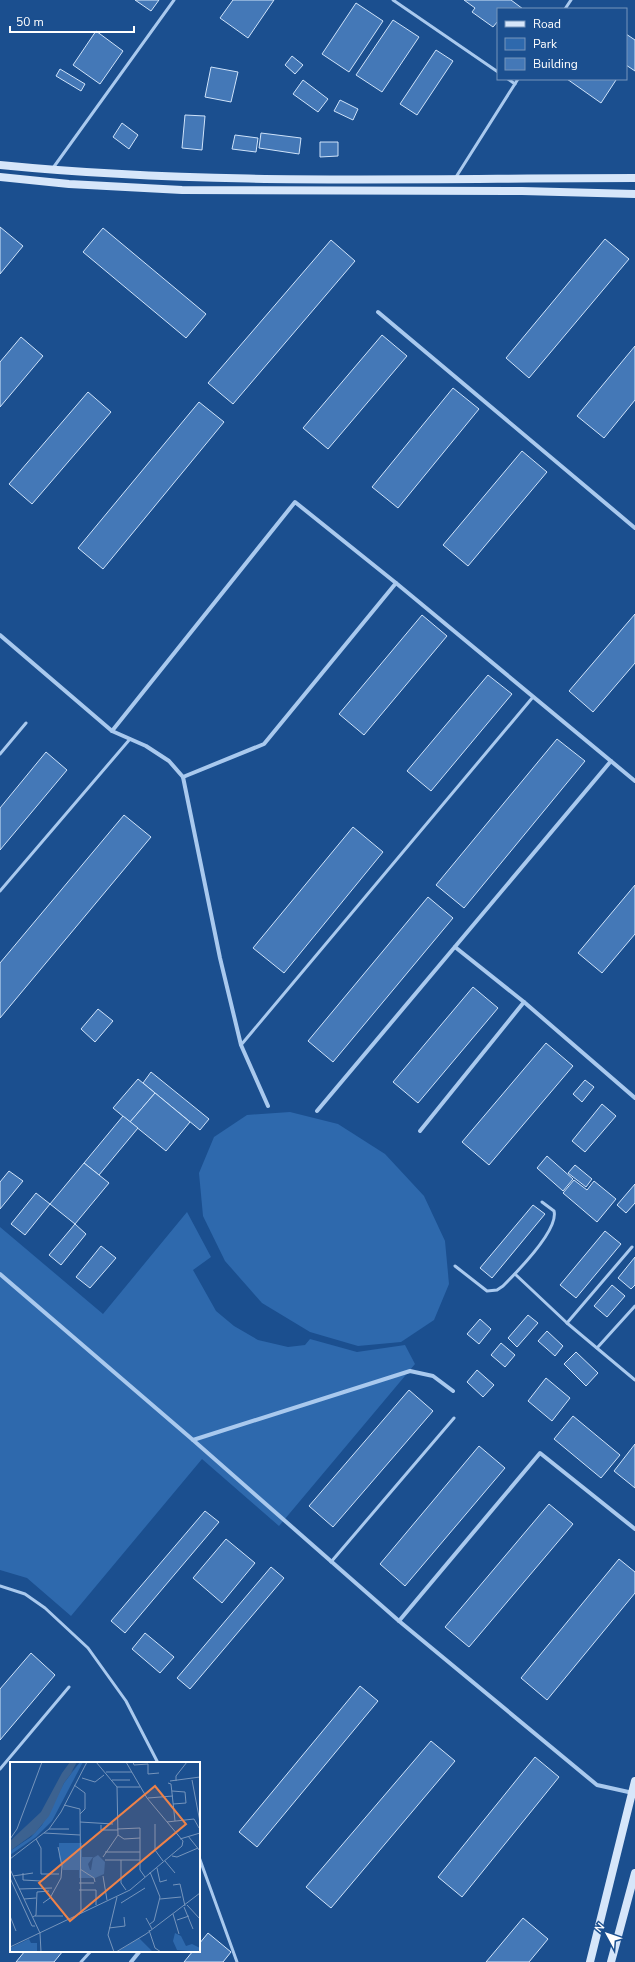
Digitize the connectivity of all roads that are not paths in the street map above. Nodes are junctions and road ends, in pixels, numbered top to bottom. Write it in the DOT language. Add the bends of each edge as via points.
graph roads {
  1 [pos="174,0"];
  2 [pos="393,0"];
  3 [pos="572,0"];
  4 [pos="566,8"];
  5 [pos="497,71"];
  6 [pos="509,80"];
  7 [pos="517,80"];
  8 [pos="515,84"];
  9 [pos="0,165"];
  10 [pos="52,170"];
  11 [pos="0,177"];
  12 [pos="455,178"];
  13 [pos="635,178"];
  14 [pos="635,194"];
  15 [pos="378,312"];
  16 [pos="635,528"];
  17 [pos="396,583"];
  18 [pos="0,635"];
  19 [pos="533,697"];
  20 [pos="26,723"];
  21 [pos="112,731"];
  22 [pos="130,739"];
  23 [pos="0,754"];
  24 [pos="611,762"];
  25 [pos="183,777"];
  26 [pos="635,781"];
  27 [pos="0,890"];
  28 [pos="455,947"];
  29 [pos="524,1002"];
  30 [pos="241,1045"];
  31 [pos="635,1098"];
  32 [pos="268,1106"];
  33 [pos="317,1111"];
  34 [pos="420,1131"];
  35 [pos="542,1202"];
  36 [pos="632,1247"];
  37 [pos="455,1266"];
  38 [pos="0,1274"];
  39 [pos="515,1274"];
  40 [pos="635,1306"];
  41 [pos="566,1322"];
  42 [pos="597,1348"];
  43 [pos="635,1380"];
  44 [pos="453,1391"];
  45 [pos="454,1418"];
  46 [pos="193,1440"];
  47 [pos="635,1530"];
  48 [pos="331,1562"];
  49 [pos="0,1586"];
  50 [pos="399,1621"];
  51 [pos="69,1688"];
  52 [pos="157,1762"];
  53 [pos="0,1769"];
  54 [pos="635,1781"];
  55 [pos="633,1793"];
  56 [pos="200,1860"];
  57 [pos="635,1873"];
  58 [pos="90,1952"];
  59 [pos="139,1952"];
  60 [pos="82,1962"];
  61 [pos="132,1962"];
  62 [pos="237,1962"];
  63 [pos="590,1962"];
  64 [pos="611,1962"];
  1 -- 10 [label="lane"];
  2 -- 5 [label="lane"];
  3 -- 4 [label="lane"];
  6 -- 8 [label="lane"];
  7 -- 8 [label="lane"];
  8 -- 12 [label="lane"];
  9 -- 10 [label="main road"];
  10 -- 12 [label="main road" via="177,177"];
  11 -- 14 [label="main road" via="69,184 182,190 522,191"];
  12 -- 13 [label="main road"];
  15 -- 16 [label="street"];
  17 -- 19 [label="street"];
  17 -- 21 [label="street" via="295,502"];
  17 -- 25 [label="street" via="264,744"];
  18 -- 21 [label="street"];
  19 -- 24 [label="street"];
  19 -- 30 [label="lane"];
  20 -- 23 [label="lane"];
  21 -- 22 [label="street"];
  22 -- 25 [label="street" via="169,761"];
  22 -- 27 [label="lane"];
  24 -- 26 [label="street"];
  24 -- 28 [label="street"];
  25 -- 30 [label="street" via="220,958"];
  28 -- 29 [label="street"];
  28 -- 33 [label="street"];
  29 -- 31 [label="street"];
  29 -- 34 [label="street"];
  30 -- 32 [label="street"];
  35 -- 39 [label="lane" via="554,1212 555,1219 538,1246"];
  36 -- 41 [label="lane"];
  37 -- 39 [label="lane" via="487,1291 497,1290"];
  38 -- 46 [label="street"];
  39 -- 41 [label="lane"];
  40 -- 42 [label="lane"];
  41 -- 42 [label="lane"];
  42 -- 43 [label="lane"];
  44 -- 46 [label="street" via="433,1376 410,1371"];
  45 -- 48 [label="lane"];
  46 -- 48 [label="street"];
  47 -- 50 [label="street" via="540,1453"];
  48 -- 50 [label="street"];
  49 -- 52 [label="lane" via="24,1594 45,1608 88,1648 126,1701"];
  50 -- 55 [label="street" via="597,1785"];
  51 -- 53 [label="lane"];
  54 -- 55 [label="main road"];
  55 -- 63 [label="main road"];
  56 -- 62 [label="lane"];
  57 -- 64 [label="main road"];
  58 -- 60 [label="lane"];
  59 -- 61 [label="street"];
}
